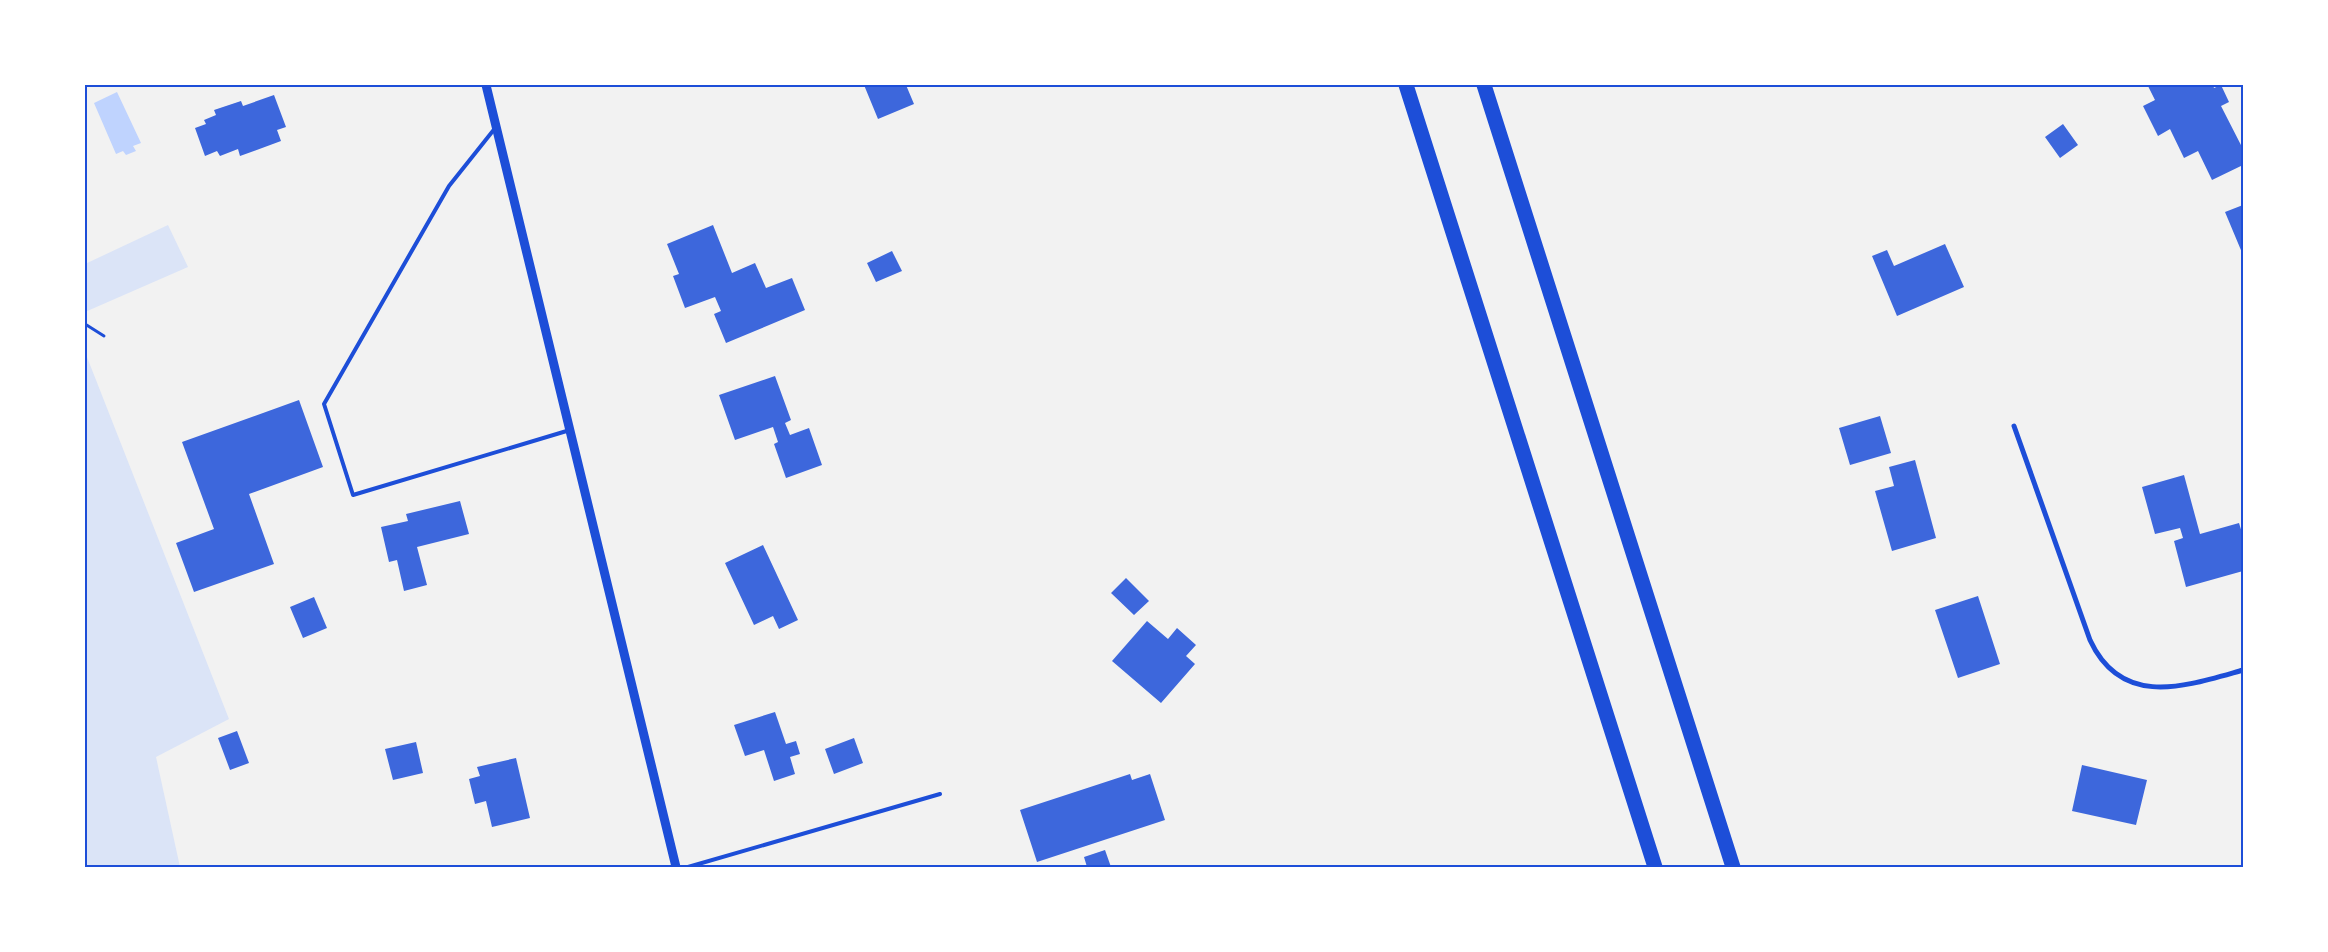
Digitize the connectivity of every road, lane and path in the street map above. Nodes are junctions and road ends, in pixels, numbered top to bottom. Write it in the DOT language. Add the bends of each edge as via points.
graph roads {
  1 [pos="486,85"];
  2 [pos="1406,85"];
  3 [pos="1484,85"];
  4 [pos="496,127"];
  5 [pos="85,324"];
  6 [pos="104,336"];
  7 [pos="2014,426"];
  8 [pos="570,430"];
  9 [pos="2243,670"];
  10 [pos="940,794"];
  11 [pos="676,867"];
  12 [pos="688,867"];
  13 [pos="1655,867"];
  14 [pos="1733,867"];
  1 -- 4 [label="street"];
  2 -- 13 [label="highway"];
  3 -- 14 [label="highway"];
  4 -- 8 [label="street"];
  4 -- 8 [label="lane" via="448,186 324,404 353,495"];
  5 -- 6 [label="path"];
  7 -- 9 [label="street" via="2090,640 2104,662 2124,678 2160,688 2200,682"];
  8 -- 11 [label="street"];
  10 -- 12 [label="lane"];
}
